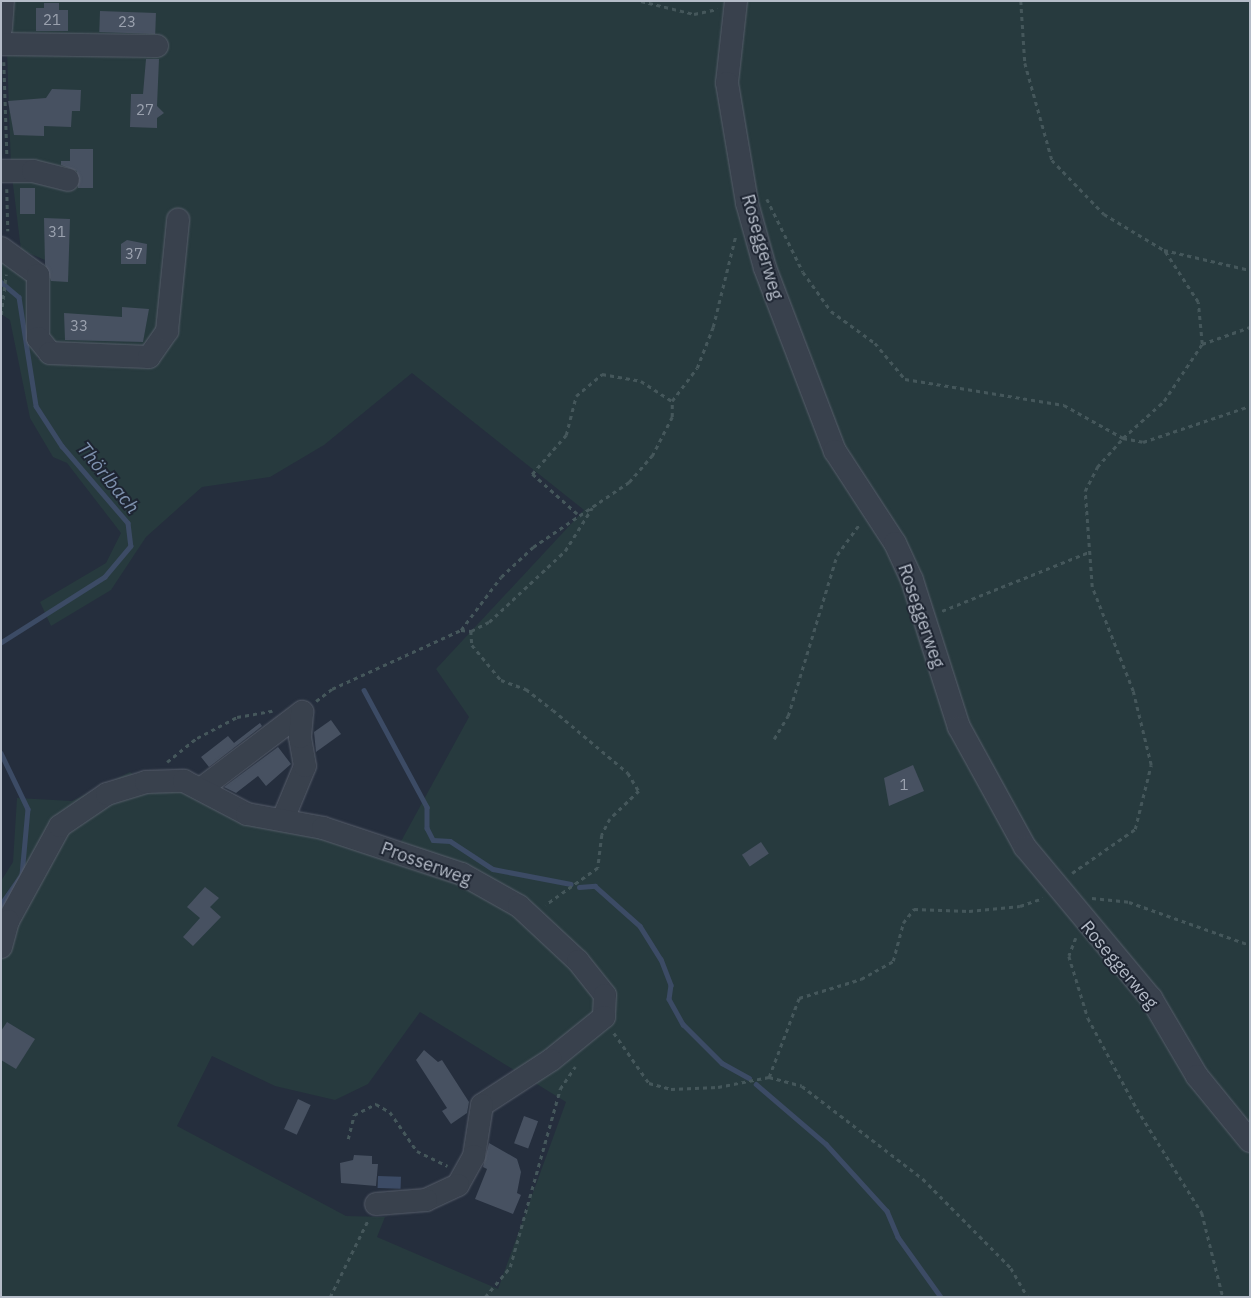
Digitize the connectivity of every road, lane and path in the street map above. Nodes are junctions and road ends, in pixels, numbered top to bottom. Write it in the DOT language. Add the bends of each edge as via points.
graph roads {
  1 [pos="3,1"];
  2 [pos="641,1"];
  3 [pos="1021,1"];
  4 [pos="736,3"];
  5 [pos="3,39"];
  6 [pos="157,46"];
  7 [pos="4,171"];
  8 [pos="68,180"];
  9 [pos="755,198"];
  10 [pos="178,220"];
  11 [pos="1164,250"];
  12 [pos="5,255"];
  13 [pos="1250,270"];
  14 [pos="1,315"];
  15 [pos="1250,327"];
  16 [pos="1202,344"];
  17 [pos="672,401"];
  18 [pos="1250,406"];
  19 [pos="1123,438"];
  20 [pos="871,507"];
  21 [pos="592,508"];
  22 [pos="577,514"];
  23 [pos="1089,552"];
  24 [pos="923,616"];
  25 [pos="461,630"];
  26 [pos="471,632"];
  27 [pos="302,712"];
  28 [pos="774,739"];
  29 [pos="146,782"];
  30 [pos="202,788"];
  31 [pos="284,819"];
  32 [pos="1056,889"];
  33 [pos="532,918"];
  34 [pos="1082,920"];
  35 [pos="5,921"];
  36 [pos="1250,944"];
  37 [pos="1,946"];
  38 [pos="604,1017"];
  39 [pos="576,1064"];
  40 [pos="769,1077"];
  41 [pos="348,1139"];
  42 [pos="1250,1141"];
  43 [pos="466,1170"];
  44 [pos="376,1204"];
  45 [pos="330,1297"];
  46 [pos="485,1297"];
  47 [pos="1028,1297"];
  48 [pos="1224,1297"];
  1 -- 5 [label="street"];
  2 -- 4 [label="path" via="694,14"];
  3 -- 11 [label="path" via="1025,63 1052,160 1104,214"];
  4 -- 9 [label="street, Roseggerweg" via="727,84"];
  5 -- 6 [label="street"];
  5 -- 7 [label="path"];
  7 -- 8 [label="street" via="33,171"];
  7 -- 12 [label="path"];
  9 -- 17 [label="path" via="697,368"];
  9 -- 19 [label="path" via="788,233 803,272 831,311 875,343 905,379 980,394 1014,393 1064,404"];
  9 -- 20 [label="street, Roseggerweg" via="766,268 835,451"];
  10 -- 12 [label="street" via="167,331 149,358 50,353 38,338 38,275"];
  11 -- 13 [label="path"];
  11 -- 16 [label="path" via="1198,302"];
  12 -- 14 [label="path"];
  15 -- 16 [label="path"];
  16 -- 19 [label="path" via="1164,401"];
  17 -- 21 [label="path" via="672,417 652,456 629,482"];
  17 -- 22 [label="path" via="641,381 602,374 576,396 566,435 532,474"];
  18 -- 19 [label="path" via="1143,442"];
  19 -- 23 [label="path" via="1097,468 1085,491"];
  20 -- 24 [label="street, Roseggerweg" via="895,543"];
  20 -- 28 [label="path" via="837,555 788,716"];
  21 -- 22 [label="path"];
  21 -- 26 [label="path" via="565,551 489,622"];
  22 -- 25 [label="path" via="501,577"];
  23 -- 24 [label="path" via="961,606"];
  23 -- 32 [label="path" via="1092,587 1133,691 1151,765 1135,829"];
  24 -- 32 [label="street, Roseggerweg" via="959,727 1025,847"];
  25 -- 26 [label="path"];
  25 -- 27 [label="path" via="332,689"];
  26 -- 33 [label="path" via="472,645 501,680 526,689 560,716 628,773 639,791 610,819 602,835 598,868"];
  27 -- 29 [label="path" via="261,710 237,718 197,738"];
  27 -- 30 [label="street"];
  27 -- 31 [label="street" via="300,737 305,766"];
  29 -- 30 [label="street, Prosserweg" via="184,781"];
  29 -- 35 [label="street, Prosserweg" via="107,794 60,826"];
  30 -- 31 [label="street, Prosserweg" via="247,814"];
  31 -- 33 [label="street, Prosserweg" via="462,874"];
  32 -- 34 [label="street, Roseggerweg"];
  32 -- 36 [label="path" via="1129,902"];
  32 -- 40 [label="path" via="1020,906 968,911 914,909 903,923 893,961 861,979 799,998"];
  33 -- 38 [label="street, Prosserweg" via="578,962 605,995"];
  34 -- 42 [label="street, Roseggerweg" via="1151,998 1196,1076"];
  34 -- 48 [label="path" via="1069,956 1088,1018 1137,1109 1202,1213"];
  35 -- 37 [label="street, Prosserweg"];
  38 -- 40 [label="path" via="649,1083 671,1089 718,1087"];
  38 -- 43 [label="street" via="551,1060 482,1105 481,1134"];
  39 -- 46 [label="path" via="560,1089 510,1267"];
  40 -- 47 [label="path" via="802,1086 923,1179 1011,1268"];
  41 -- 43 [label="path" via="354,1115 376,1104 390,1112 417,1150 442,1165"];
  43 -- 44 [label="street" via="458,1185 426,1200"];
  44 -- 45 [label="path"];
}
